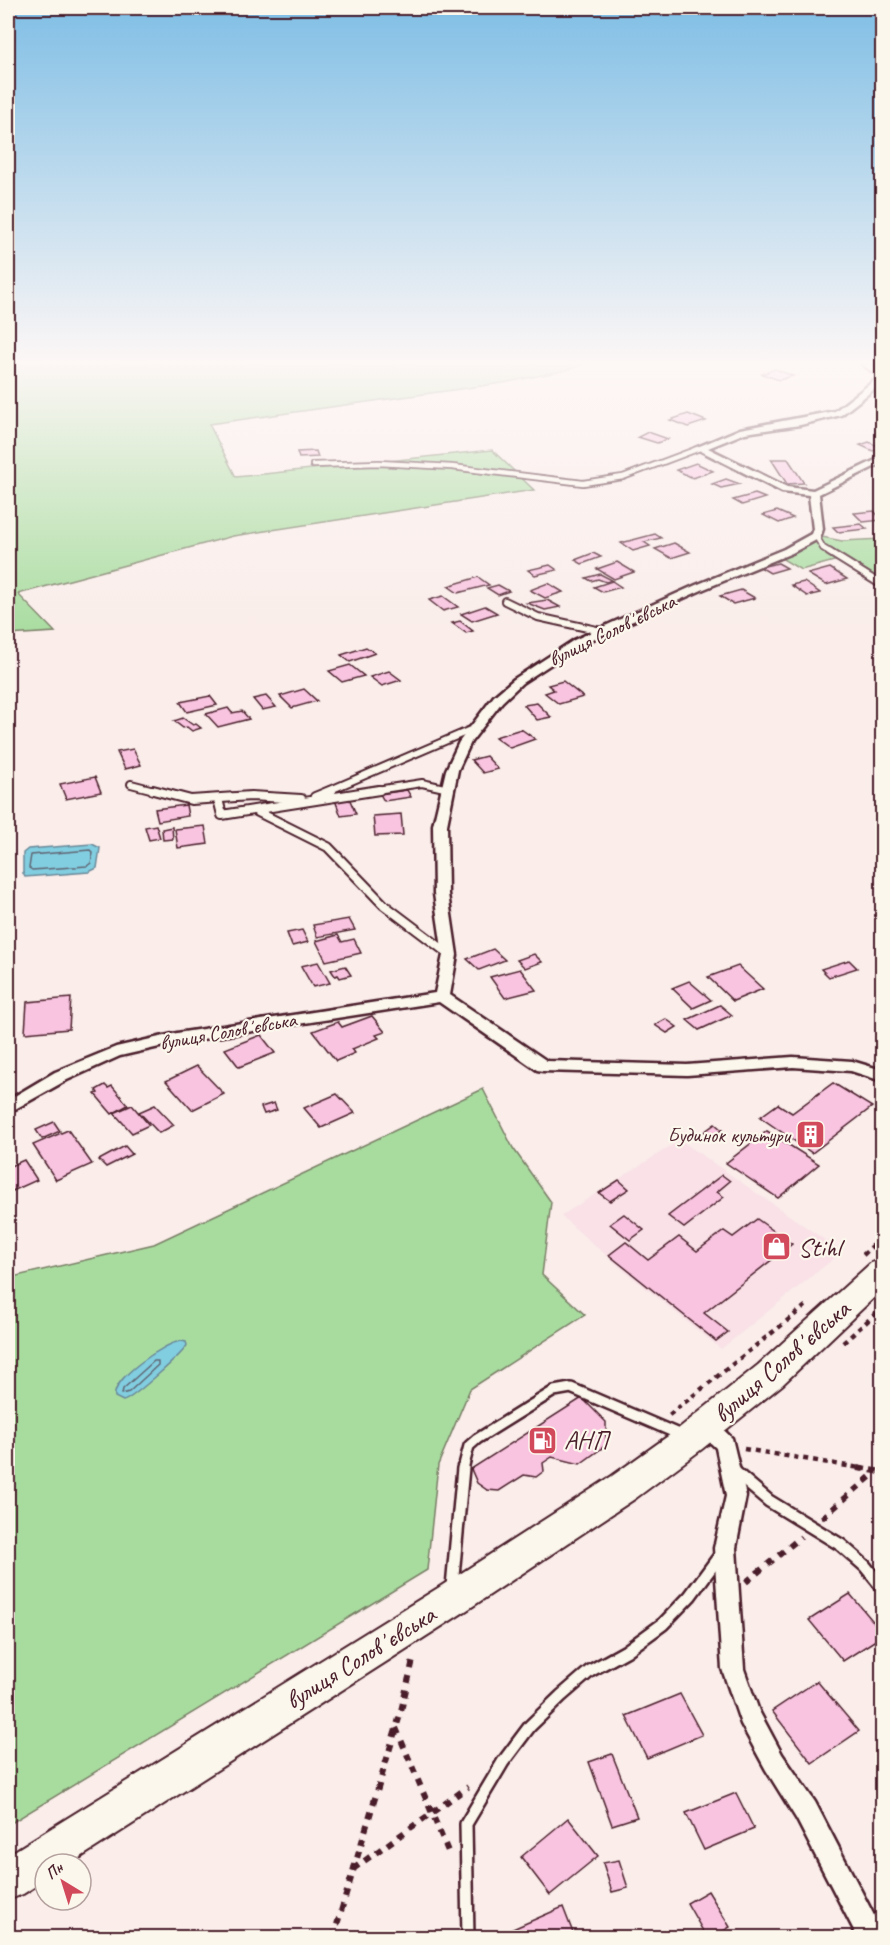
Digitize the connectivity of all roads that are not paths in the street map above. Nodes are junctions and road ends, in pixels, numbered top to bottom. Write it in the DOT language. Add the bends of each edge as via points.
graph roads {
  1 [pos="682,455"];
  2 [pos="714,455"];
  3 [pos="882,460"];
  4 [pos="313,465"];
  5 [pos="814,493"];
  6 [pos="816,536"];
  7 [pos="882,585"];
  8 [pos="505,601"];
  9 [pos="601,631"];
  10 [pos="475,728"];
  11 [pos="131,784"];
  12 [pos="449,789"];
  13 [pos="219,799"];
  14 [pos="311,800"];
  15 [pos="255,810"];
  16 [pos="450,955"];
  17 [pos="442,997"];
  18 [pos="882,1076"];
  19 [pos="15,1095"];
  20 [pos="8,1107"];
  21 [pos="870,1266"];
  22 [pos="707,1436"];
  23 [pos="732,1470"];
  24 [pos="725,1548"];
  25 [pos="882,1587"];
  26 [pos="451,1600"];
  27 [pos="8,1879"];
  28 [pos="468,1938"];
  29 [pos="872,1938"];
  1 -- 4 [label="lane" via="623,477 583,483 441,467"];
  2 -- 5 [label="street" via="785,490"];
  3 -- 5 [label="street"];
  5 -- 6 [label="street"];
  6 -- 7 [label="lane" via="827,551"];
  6 -- 9 [label="street, вулиця Соловʼєвська"];
  8 -- 9 [label="lane" via="538,617"];
  9 -- 10 [label="street, вулиця Соловʼєвська" via="518,681"];
  10 -- 12 [label="street, вулиця Соловʼєвська" via="452,770"];
  10 -- 14 [label="lane"];
  11 -- 13 [label="lane" via="191,800"];
  12 -- 14 [label="lane" via="422,783"];
  12 -- 16 [label="street, вулиця Соловʼєвська" via="440,825 440,858"];
  13 -- 14 [label="lane" via="251,795"];
  13 -- 15 [label="lane" via="222,815"];
  14 -- 15 [label="lane"];
  15 -- 16 [label="lane" via="328,848 384,905"];
  16 -- 17 [label="street, вулиця Соловʼєвська"];
  17 -- 18 [label="street" via="543,1066 687,1070 792,1062 852,1066"];
  17 -- 19 [label="street, вулиця Соловʼєвська" via="177,1038 116,1052"];
  19 -- 20 [label="street, вулиця Соловʼєвська"];
  21 -- 22 [label="main road, вулиця Соловʼєвська" via="770,1375"];
  22 -- 23 [label="street, вулиця Соловʼєвська"];
  22 -- 26 [label="main road, вулиця Соловʼєвська"];
  22 -- 26 [label="lane" via="657,1424 582,1391 565,1388 549,1393 473,1442 464,1459"];
  23 -- 24 [label="street, вулиця Соловʼєвська" via="736,1496"];
  23 -- 25 [label="lane" via="769,1501 841,1545"];
  24 -- 28 [label="lane" via="690,1596 663,1624 590,1671 561,1696 530,1726 503,1762 466,1824"];
  24 -- 29 [label="street, вулиця Соловʼєвська" via="733,1669 749,1716 806,1811"];
  26 -- 27 [label="main road, вулиця Соловʼєвська"];
}
